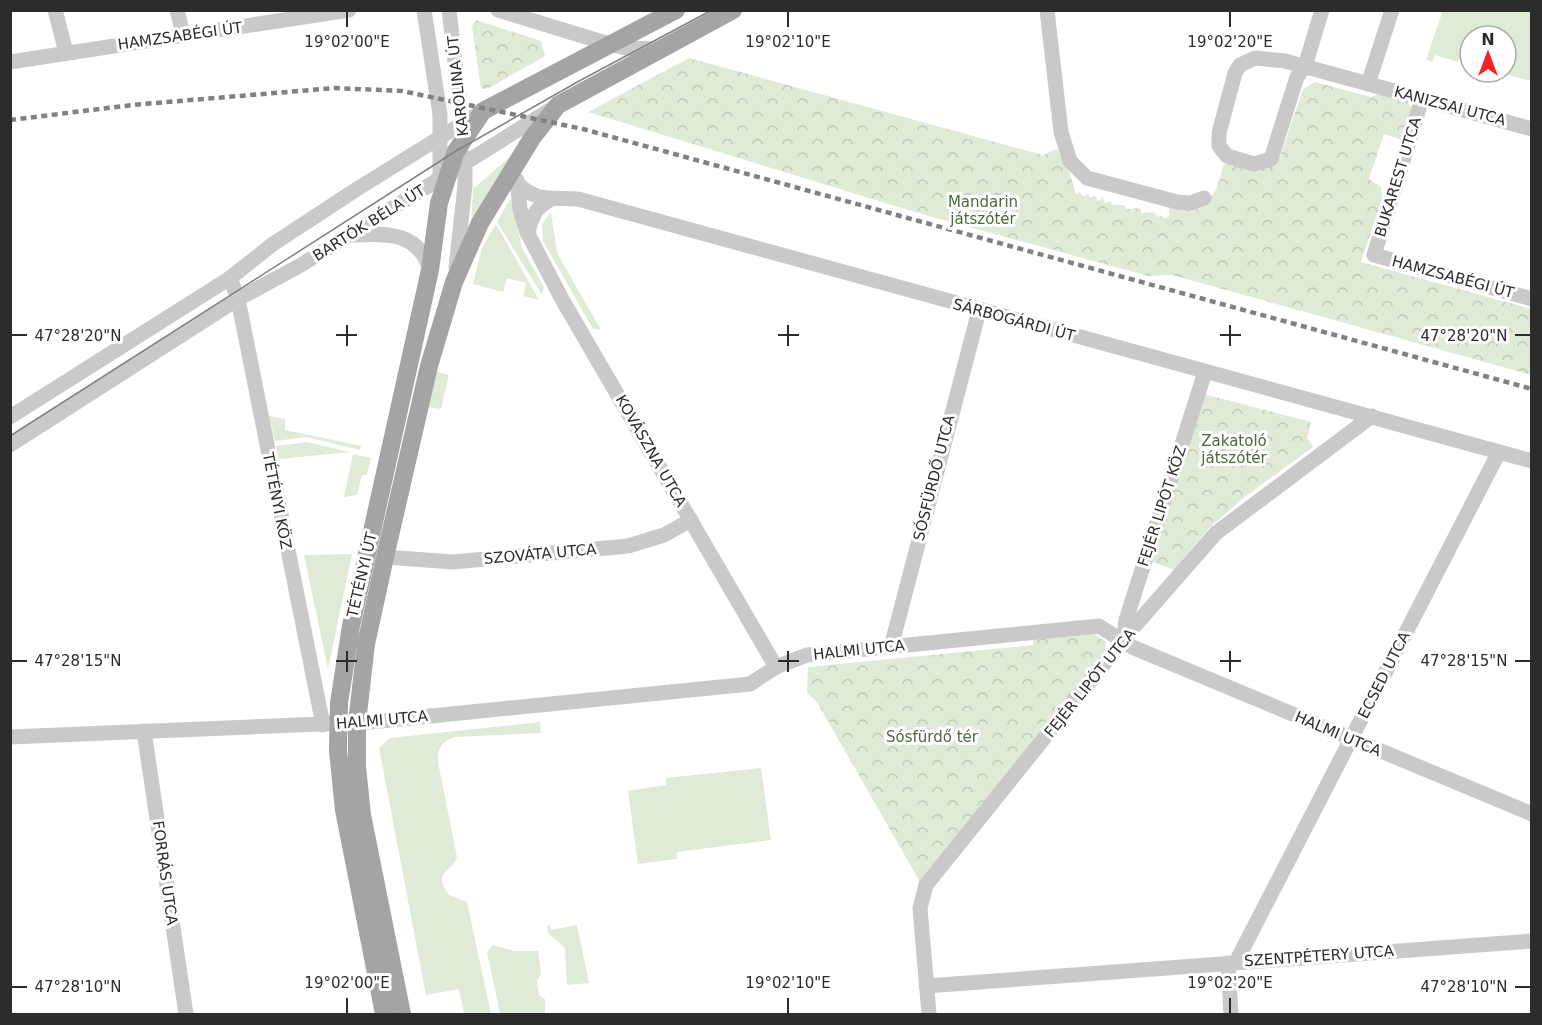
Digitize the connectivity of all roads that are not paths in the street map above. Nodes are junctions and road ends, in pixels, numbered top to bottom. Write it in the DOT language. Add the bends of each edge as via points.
graph roads {
  1 [pos="55,10"];
  2 [pos="177,10"];
  3 [pos="349,10"];
  4 [pos="424,10"];
  5 [pos="449,10"];
  6 [pos="498,10"];
  7 [pos="676,10"];
  8 [pos="733,10"];
  9 [pos="1047,10"];
  10 [pos="1322,10"];
  11 [pos="1392,10"];
  12 [pos="530,15"];
  13 [pos="183,34"];
  14 [pos="609,44"];
  15 [pos="660,49"];
  16 [pos="66,52"];
  17 [pos="10,62"];
  18 [pos="1305,66"];
  19 [pos="1368,84"];
  20 [pos="1422,99"];
  21 [pos="558,105"];
  22 [pos="1532,129"];
  23 [pos="463,131"];
  24 [pos="442,137"];
  25 [pos="466,163"];
  26 [pos="443,172"];
  27 [pos="517,174"];
  28 [pos="1204,198"];
  29 [pos="550,200"];
  30 [pos="528,234"];
  31 [pos="350,235"];
  32 [pos="1374,255"];
  33 [pos="430,270"];
  34 [pos="230,278"];
  35 [pos="454,282"];
  36 [pos="238,299"];
  37 [pos="1532,299"];
  38 [pos="979,311"];
  39 [pos="1205,372"];
  40 [pos="1372,416"];
  41 [pos="10,417"];
  42 [pos="10,445"];
  43 [pos="1499,452"];
  44 [pos="1532,460"];
  45 [pos="691,520"];
  46 [pos="385,557"];
  47 [pos="1124,641"];
  48 [pos="891,647"];
  49 [pos="776,667"];
  50 [pos="339,724"];
  51 [pos="144,731"];
  52 [pos="10,737"];
  53 [pos="1351,740"];
  54 [pos="1532,814"];
  55 [pos="1532,941"];
  56 [pos="1232,963"];
  57 [pos="926,986"];
  58 [pos="186,1014"];
  59 [pos="384,1014"];
  60 [pos="402,1014"];
  61 [pos="929,1014"];
  62 [pos="1231,1014"];
  1 -- 16 [label="street"];
  2 -- 13 [label="street"];
  3 -- 13 [label="street, HAMZSABÉGI ÚT"];
  4 -- 24 [label="street, KAROLINA ÚT"];
  5 -- 23 [label="street, KAROLINA ÚT"];
  6 -- 12 [label="street"];
  7 -- 14 [label="main road"];
  8 -- 15 [label="main road"];
  9 -- 28 [label="street" via="1065,150 1070,161 1088,178 1177,202"];
  10 -- 18 [label="street"];
  11 -- 19 [label="street"];
  12 -- 14 [label="street"];
  13 -- 16 [label="street, HAMZSABÉGI ÚT"];
  14 -- 15 [label="street"];
  14 -- 23 [label="main road" via="483,111"];
  15 -- 21 [label="main road"];
  16 -- 17 [label="street, HAMZSABÉGI ÚT"];
  18 -- 18 [label="street" via="1255,58 1240,64 1219,133 1222,152 1254,164 1271,159 1297,77"];
  18 -- 19 [label="street"];
  19 -- 20 [label="street, KANIZSAI UTCA"];
  20 -- 22 [label="street, KANIZSAI UTCA"];
  20 -- 32 [label="street, BUKAREST UTCA"];
  21 -- 25 [label="street"];
  21 -- 27 [label="main road, TÉTÉNYI ÚT" via="532,138"];
  23 -- 24 [label="street"];
  23 -- 25 [label="street, KAROLINA ÚT"];
  23 -- 26 [label="main road, TÉTÉNYI ÚT"];
  24 -- 26 [label="street"];
  24 -- 34 [label="street" via="273,244"];
  25 -- 26 [label="street"];
  25 -- 35 [label="street, TÉTÉNYI ÚT"];
  26 -- 31 [label="street, BARTÓK BÉLA ÚT" via="417,194"];
  26 -- 33 [label="main road, TÉTÉNYI ÚT"];
  27 -- 29 [label="street, SÁRBOGÁRDI ÚT" via="526,192"];
  27 -- 30 [label="street, KOVÁSZNA UTCA" via="520,209"];
  27 -- 35 [label="main road, TÉTÉNYI ÚT" via="472,238"];
  29 -- 30 [label="street" via="539,205"];
  29 -- 38 [label="street, SÁRBOGÁRDI ÚT" via="578,199"];
  30 -- 45 [label="street, KOVÁSZNA UTCA"];
  31 -- 33 [label="street" via="374,234 408,240 420,247"];
  31 -- 36 [label="street, BARTÓK BÉLA ÚT"];
  32 -- 37 [label="street, HAMZSABÉGI ÚT"];
  33 -- 50 [label="main road, TÉTÉNYI ÚT" via="351,626"];
  34 -- 36 [label="street, TÉTÉNYI KÖZ"];
  34 -- 41 [label="street"];
  35 -- 46 [label="main road, TÉTÉNYI ÚT" via="429,366"];
  36 -- 42 [label="street, BARTÓK BÉLA ÚT"];
  36 -- 50 [label="street, TÉTÉNYI KÖZ"];
  38 -- 39 [label="street, SÁRBOGÁRDI ÚT"];
  38 -- 48 [label="street, SÓSFÜRDŐ UTCA"];
  39 -- 40 [label="street, SÁRBOGÁRDI ÚT"];
  39 -- 47 [label="street, FEJÉR LIPÓT KÖZ" via="1126,620"];
  40 -- 43 [label="street, SÁRBOGÁRDI ÚT"];
  40 -- 47 [label="street, FEJÉR LIPÓT UTCA" via="1216,533"];
  43 -- 44 [label="street, SÁRBOGÁRDI ÚT"];
  43 -- 53 [label="street, ECSED UTCA"];
  45 -- 46 [label="street, SZOVÁTA UTCA" via="664,535 628,546 453,562"];
  45 -- 49 [label="street, KOVÁSZNA UTCA"];
  46 -- 50 [label="main road, TÉTÉNYI ÚT" via="366,644"];
  47 -- 48 [label="street, HALMI UTCA" via="1099,626"];
  47 -- 53 [label="street, HALMI UTCA"];
  47 -- 57 [label="street, FEJÉR LIPÓT UTCA" via="922,890"];
  48 -- 49 [label="street, HALMI UTCA" via="807,655"];
  49 -- 50 [label="street, HALMI UTCA" via="750,684"];
  50 -- 51 [label="street, HALMI UTCA"];
  50 -- 59 [label="main road, TÉTÉNYI ÚT" via="344,810"];
  50 -- 60 [label="main road, TÉTÉNYI ÚT" via="357,767 362,815"];
  51 -- 52 [label="street, HALMI UTCA"];
  51 -- 58 [label="street, FORRÁS UTCA"];
  53 -- 54 [label="street, HALMI UTCA"];
  53 -- 56 [label="street, ECSED UTCA"];
  55 -- 56 [label="street, SZENTPÉTERY UTCA"];
  56 -- 57 [label="street, SZENTPÉTERY UTCA"];
  56 -- 62 [label="street"];
  57 -- 61 [label="street, FEJÉR LIPÓT UTCA"];
}
